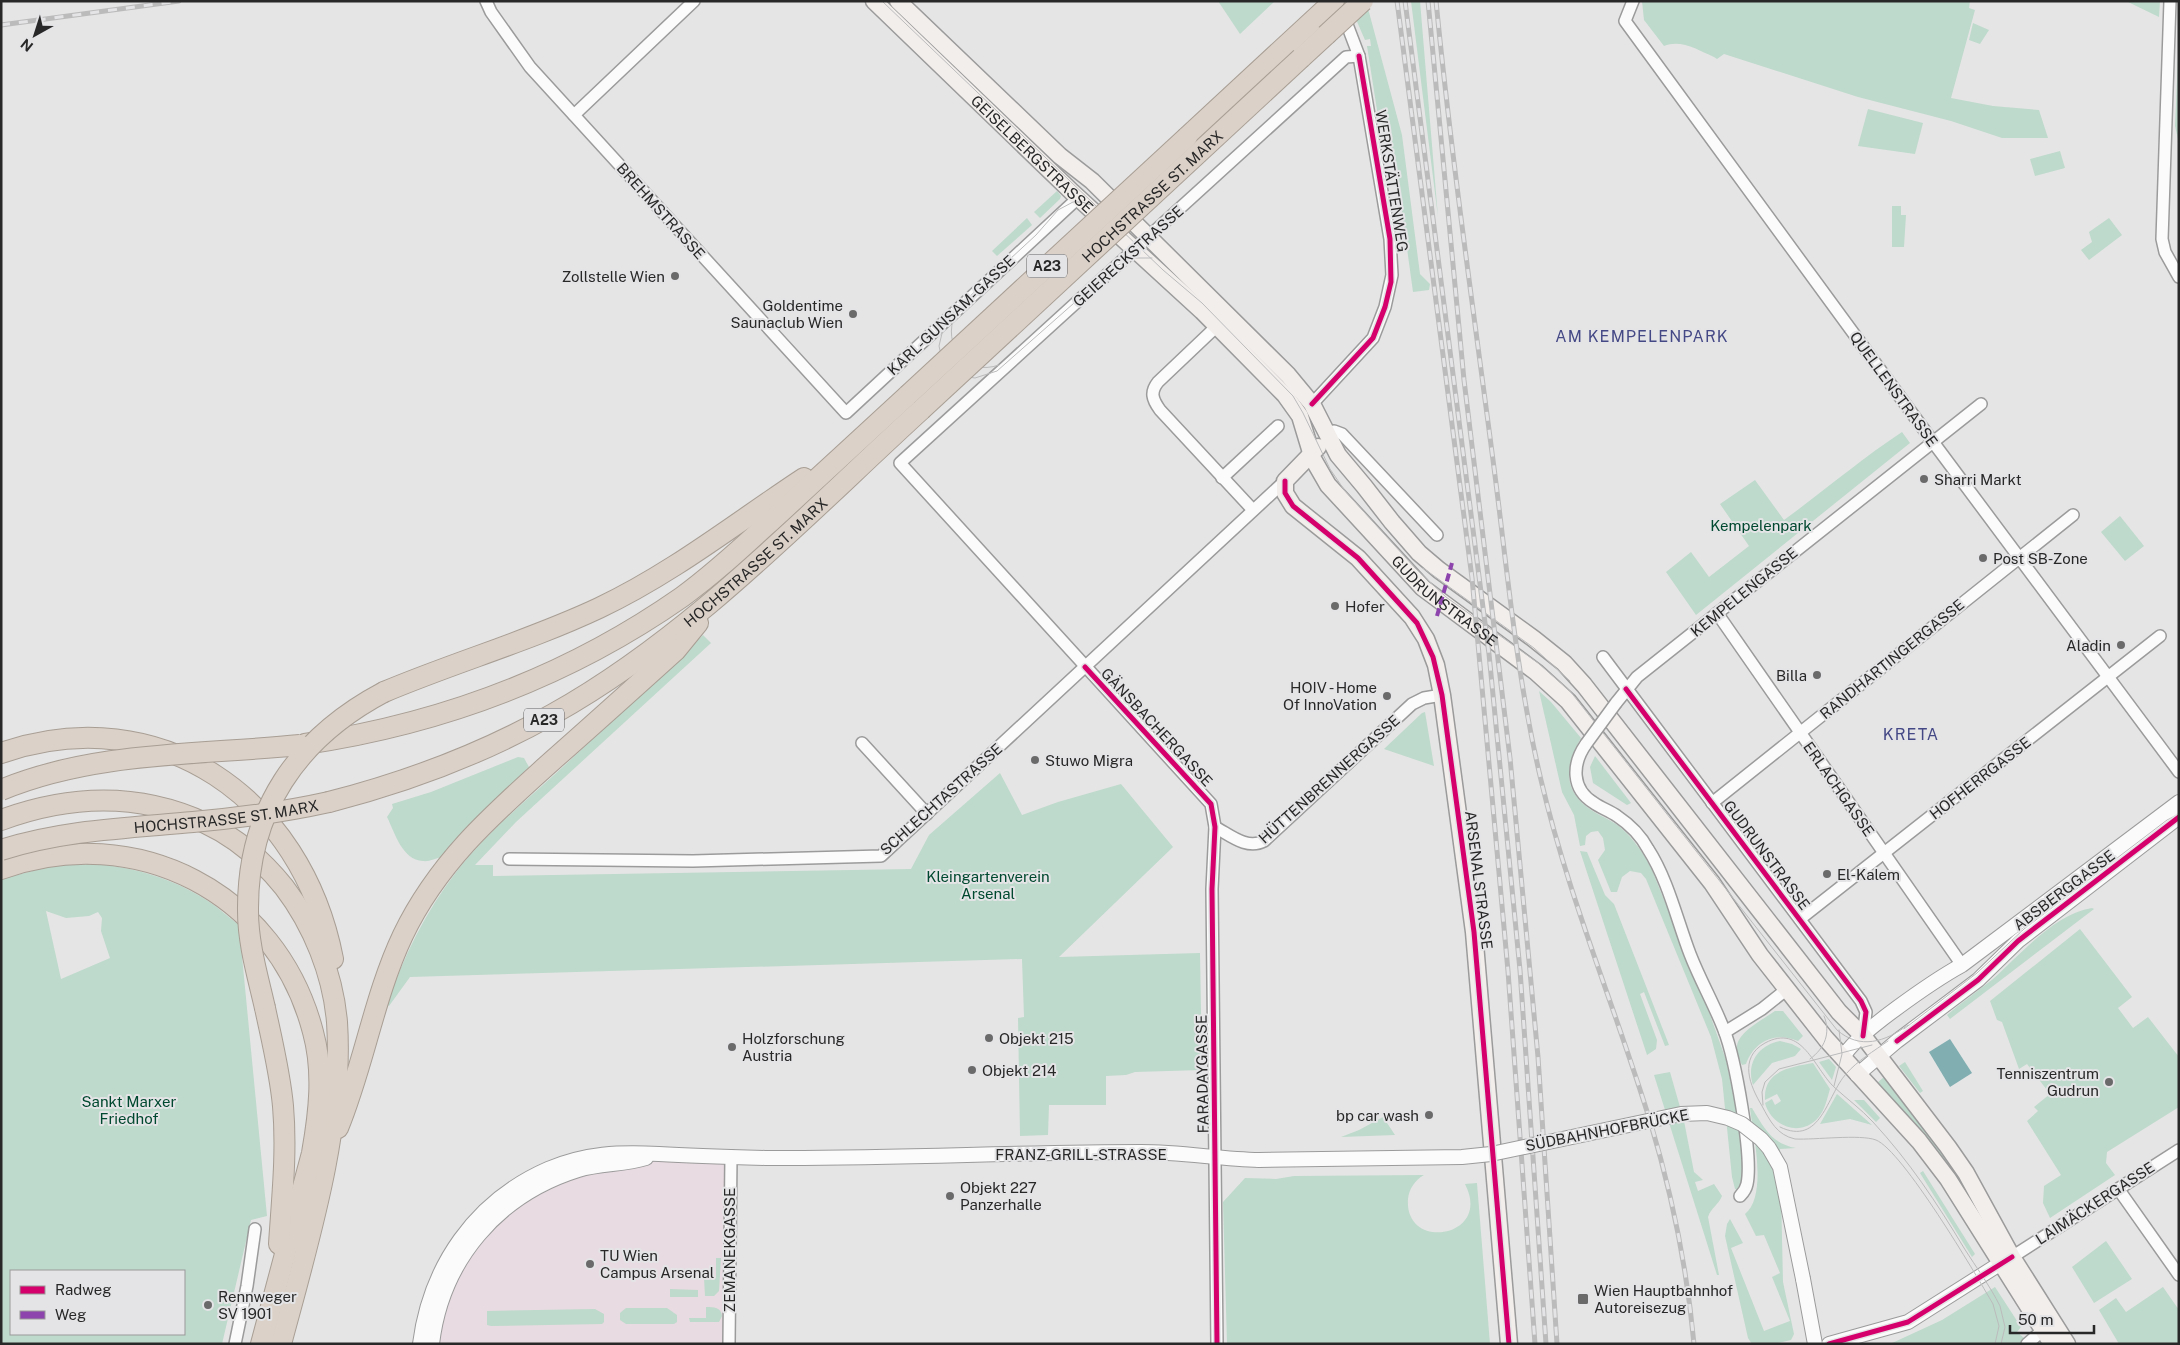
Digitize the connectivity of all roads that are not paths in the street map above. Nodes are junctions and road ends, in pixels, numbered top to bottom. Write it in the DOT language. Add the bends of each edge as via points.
graph roads {
  1 [pos="486,1"];
  2 [pos="694,1"];
  3 [pos="874,1"];
  4 [pos="898,1"];
  5 [pos="1336,1"];
  6 [pos="1363,1"];
  7 [pos="1633,1"];
  8 [pos="2170,1"];
  9 [pos="1359,56"];
  10 [pos="574,115"];
  11 [pos="1078,198"];
  12 [pos="1148,237"];
  13 [pos="1134,251"];
  14 [pos="2179,277"];
  15 [pos="1217,326"];
  16 [pos="1982,404"];
  17 [pos="1305,408"];
  18 [pos="846,413"];
  19 [pos="1278,426"];
  20 [pos="1327,436"];
  21 [pos="858,442"];
  22 [pos="1933,442"];
  23 [pos="1311,455"];
  24 [pos="900,463"];
  25 [pos="1222,478"];
  26 [pos="1285,481"];
  27 [pos="1252,510"];
  28 [pos="2074,515"];
  29 [pos="1437,535"];
  30 [pos="2019,558"];
  31 [pos="730,585"];
  32 [pos="1717,613"];
  33 [pos="2160,636"];
  34 [pos="1603,657"];
  35 [pos="1085,667"];
  36 [pos="2108,677"];
  37 [pos="1626,689"];
  38 [pos="1442,695"];
  39 [pos="1800,732"];
  40 [pos="862,743"];
  41 [pos="1,753"];
  42 [pos="2179,772"];
  43 [pos="1,790"];
  44 [pos="2179,802"];
  45 [pos="1712,803"];
  46 [pos="1211,804"];
  47 [pos="927,814"];
  48 [pos="2179,817"];
  49 [pos="1,820"];
  50 [pos="1215,827"];
  51 [pos="1,850"];
  52 [pos="1884,854"];
  53 [pos="509,860"];
  54 [pos="1,870"];
  55 [pos="1800,919"];
  56 [pos="1962,965"];
  57 [pos="1787,989"];
  58 [pos="335,1006"];
  59 [pos="1725,1032"];
  60 [pos="1863,1036"];
  61 [pos="1879,1056"];
  62 [pos="1843,1059"];
  63 [pos="1857,1075"];
  64 [pos="2179,1150"];
  65 [pos="1502,1152"];
  66 [pos="659,1154"];
  67 [pos="328,1155"];
  68 [pos="731,1156"];
  69 [pos="1215,1157"];
  70 [pos="2119,1190"];
  71 [pos="1740,1196"];
  72 [pos="255,1229"];
  73 [pos="2006,1260"];
  74 [pos="2179,1275"];
  75 [pos="277,1283"];
  76 [pos="2047,1337"];
  77 [pos="235,1344"];
  78 [pos="261,1344"];
  79 [pos="281,1344"];
  80 [pos="420,1344"];
  81 [pos="432,1344"];
  82 [pos="729,1344"];
  83 [pos="1217,1344"];
  84 [pos="1509,1344"];
  85 [pos="1815,1344"];
  86 [pos="1829,1344"];
  87 [pos="2027,1344"];
  88 [pos="2067,1344"];
  1 -- 10 [label="street, BREHMSTRASSE" via="530,67"];
  2 -- 10 [label="street"];
  3 -- 11 [label="main road, GEISELBERGSTRASSE"];
  4 -- 12 [label="main road, GEISELBERGSTRASSE"];
  5 -- 9 [label="street, WERKSTÄTTENWEG"];
  5 -- 21 [label="highway, HOCHSTRASSE ST. MARX / A23, bridge"];
  6 -- 31 [label="highway, HOCHSTRASSE ST. MARX / A23, bridge"];
  7 -- 22 [label="street, QUELLENSTRASSE" via="1625,21"];
  8 -- 14 [label="street" via="2162,239 2165,252"];
  9 -- 12 [label="street, GEIERECKSTRASSE" via="1346,57"];
  9 -- 17 [label="street, WERKSTÄTTENWEG" via="1390,239 1391,282 1373,338"];
  10 -- 18 [label="street, BREHMSTRASSE"];
  11 -- 13 [label="main road, GEISELBERGSTRASSE"];
  11 -- 18 [label="street, KARL-GUNSAM-GASSE"];
  12 -- 13 [label="street, GEIERECKSTRASSE"];
  12 -- 17 [label="main road, GEISELBERGSTRASSE" via="1288,375"];
  13 -- 15 [label="main road, GEISELBERGSTRASSE"];
  13 -- 24 [label="street, GEIERECKSTRASSE"];
  15 -- 17 [label="main road, GEISELBERGSTRASSE" via="1286,395"];
  15 -- 25 [label="street" via="1158,382 1152,394 1160,410"];
  16 -- 22 [label="street, KEMPELENGASSE"];
  17 -- 20 [label="main road, GUDRUNSTRASSE"];
  17 -- 23 [label="main road, GUDRUNSTRASSE" via="1303,423"];
  19 -- 25 [label="street"];
  20 -- 23 [label="main road"];
  20 -- 29 [label="street" via="1334,431 1342,434"];
  20 -- 60 [label="main road, GUDRUNSTRASSE" via="1338,455 1392,522 1427,560 1534,639 1572,672 1839,1012"];
  21 -- 43 [label="highway, HOCHSTRASSE ST. MARX / A23, bridge" via="683,596 595,650 515,688 431,718 373,733 300,745 103,764 52,773"];
  21 -- 75 [label="highway, bridge" via="691,555 600,608 553,629 384,692 360,705 305,751 288,772 273,798 252,856 248,913 283,1105 285,1156"];
  22 -- 30 [label="street, QUELLENSTRASSE"];
  22 -- 32 [label="street, KEMPELENGASSE"];
  23 -- 26 [label="main road"];
  23 -- 57 [label="main road, GUDRUNSTRASSE" via="1335,494 1423,588 1536,672 1568,701 1712,883 1752,944"];
  24 -- 35 [label="street, GÄNSBACHERGASSE"];
  25 -- 27 [label="street"];
  26 -- 27 [label="street, SCHLECHTASTRASSE"];
  26 -- 38 [label="main road, ARSENALSTRASSE" via="1285,493 1293,506 1358,558 1412,617 1430,646"];
  27 -- 35 [label="street, SCHLECHTASTRASSE"];
  28 -- 30 [label="street, RANDHARTINGERGASSE"];
  30 -- 36 [label="street, QUELLENSTRASSE"];
  30 -- 39 [label="street, RANDHARTINGERGASSE"];
  31 -- 51 [label="highway, HOCHSTRASSE ST. MARX / A23, bridge" via="642,656 580,698 498,743 419,776 361,794 287,810 232,819 74,833"];
  31 -- 67 [label="highway" via="676,650 460,848 430,888 403,935 380,995 352,1095"];
  32 -- 37 [label="street, KEMPELENGASSE"];
  32 -- 39 [label="street, ERLACHGASSE"];
  33 -- 36 [label="street, HOFHERRGASSE"];
  34 -- 37 [label="street, GUDRUNSTRASSE"];
  35 -- 46 [label="street, GÄNSBACHERGASSE"];
  35 -- 47 [label="street, SCHLECHTASTRASSE"];
  36 -- 42 [label="street, QUELLENSTRASSE"];
  36 -- 52 [label="street, HOFHERRGASSE"];
  37 -- 45 [label="street, GUDRUNSTRASSE"];
  37 -- 59 [label="street, KEMPELENGASSE, bridge" via="1576,761 1576,776 1581,790 1594,803 1628,825 1648,848"];
  38 -- 50 [label="street, HÜTTENBRENNERGASSE" via="1416,702 1265,840 1256,845 1248,844"];
  38 -- 84 [label="main road, ARSENALSTRASSE" via="1474,932"];
  39 -- 45 [label="street, RANDHARTINGERGASSE"];
  39 -- 52 [label="street, ERLACHGASSE"];
  40 -- 47 [label="street"];
  41 -- 58 [label="highway" via="20,746 66,738 116,739 187,759 231,786 257,808 283,838 306,877 331,946"];
  44 -- 56 [label="street, ABSBERGGASSE"];
  45 -- 55 [label="street, GUDRUNSTRASSE"];
  46 -- 50 [label="street, FARADAYGASSE"];
  47 -- 53 [label="street, SCHLECHTASTRASSE" via="881,856 693,861"];
  48 -- 61 [label="street, ABSBERGGASSE" via="2018,941 1990,970"];
  49 -- 58 [label="highway" via="62,803 106,799 153,805 220,831 273,874 306,920"];
  50 -- 69 [label="street, FARADAYGASSE" via="1212,890"];
  52 -- 55 [label="street, HOFHERRGASSE"];
  52 -- 56 [label="street, ERLACHGASSE"];
  54 -- 75 [label="highway" via="28,861 80,854 134,858 159,865 188,876 232,904 278,952 293,978 311,1024 319,1063 318,1116 312,1153"];
  55 -- 60 [label="street, GUDRUNSTRASSE" via="1862,1001 1866,1012"];
  56 -- 60 [label="street, ABSBERGGASSE"];
  57 -- 59 [label="street"];
  57 -- 62 [label="main road, GUDRUNSTRASSE"];
  58 -- 67 [label="highway" via="336,1090"];
  59 -- 71 [label="street, KEMPELENGASSE" via="1740,1099 1747,1156 1747,1184"];
  60 -- 61 [label="main road, GUDRUNSTRASSE"];
  60 -- 62 [label="street, ABSBERGGASSE"];
  61 -- 63 [label="street, ABSBERGGASSE"];
  61 -- 73 [label="main road, GUDRUNSTRASSE" via="1966,1173"];
  62 -- 63 [label="main road, GUDRUNSTRASSE"];
  63 -- 73 [label="main road, GUDRUNSTRASSE" via="1914,1136"];
  64 -- 70 [label="street, LAIMÄCKERGASSE"];
  65 -- 69 [label="street, FRANZ-GRILL-STRASSE, bridge" via="1462,1157 1259,1160"];
  65 -- 85 [label="street, SÜDBAHNHOFBRÜCKE, bridge" via="1681,1114 1707,1113 1746,1127 1769,1148 1780,1167"];
  66 -- 68 [label="street, FRANZ-GRILL-STRASSE"];
  66 -- 80 [label="street, FRANZ-GRILL-STRASSE" via="616,1153 587,1157 549,1169 500,1197 474,1221 444,1262 424,1317"];
  66 -- 81 [label="street, FRANZ-GRILL-STRASSE" via="569,1173 532,1190 500,1213 474,1238 454,1268 442,1297"];
  67 -- 79 [label="highway"];
  68 -- 69 [label="street, FRANZ-GRILL-STRASSE" via="1145,1152"];
  68 -- 82 [label="street, ZEMANEKGASSE"];
  69 -- 83 [label="street, FARADAYGASSE"];
  70 -- 73 [label="street, LAIMÄCKERGASSE"];
  70 -- 74 [label="street"];
  72 -- 77 [label="street"];
  73 -- 76 [label="main road, GUDRUNSTRASSE"];
  73 -- 86 [label="street" via="1908,1322"];
  73 -- 88 [label="main road, GUDRUNSTRASSE"];
  75 -- 78 [label="highway"];
  76 -- 87 [label="street"];
}
